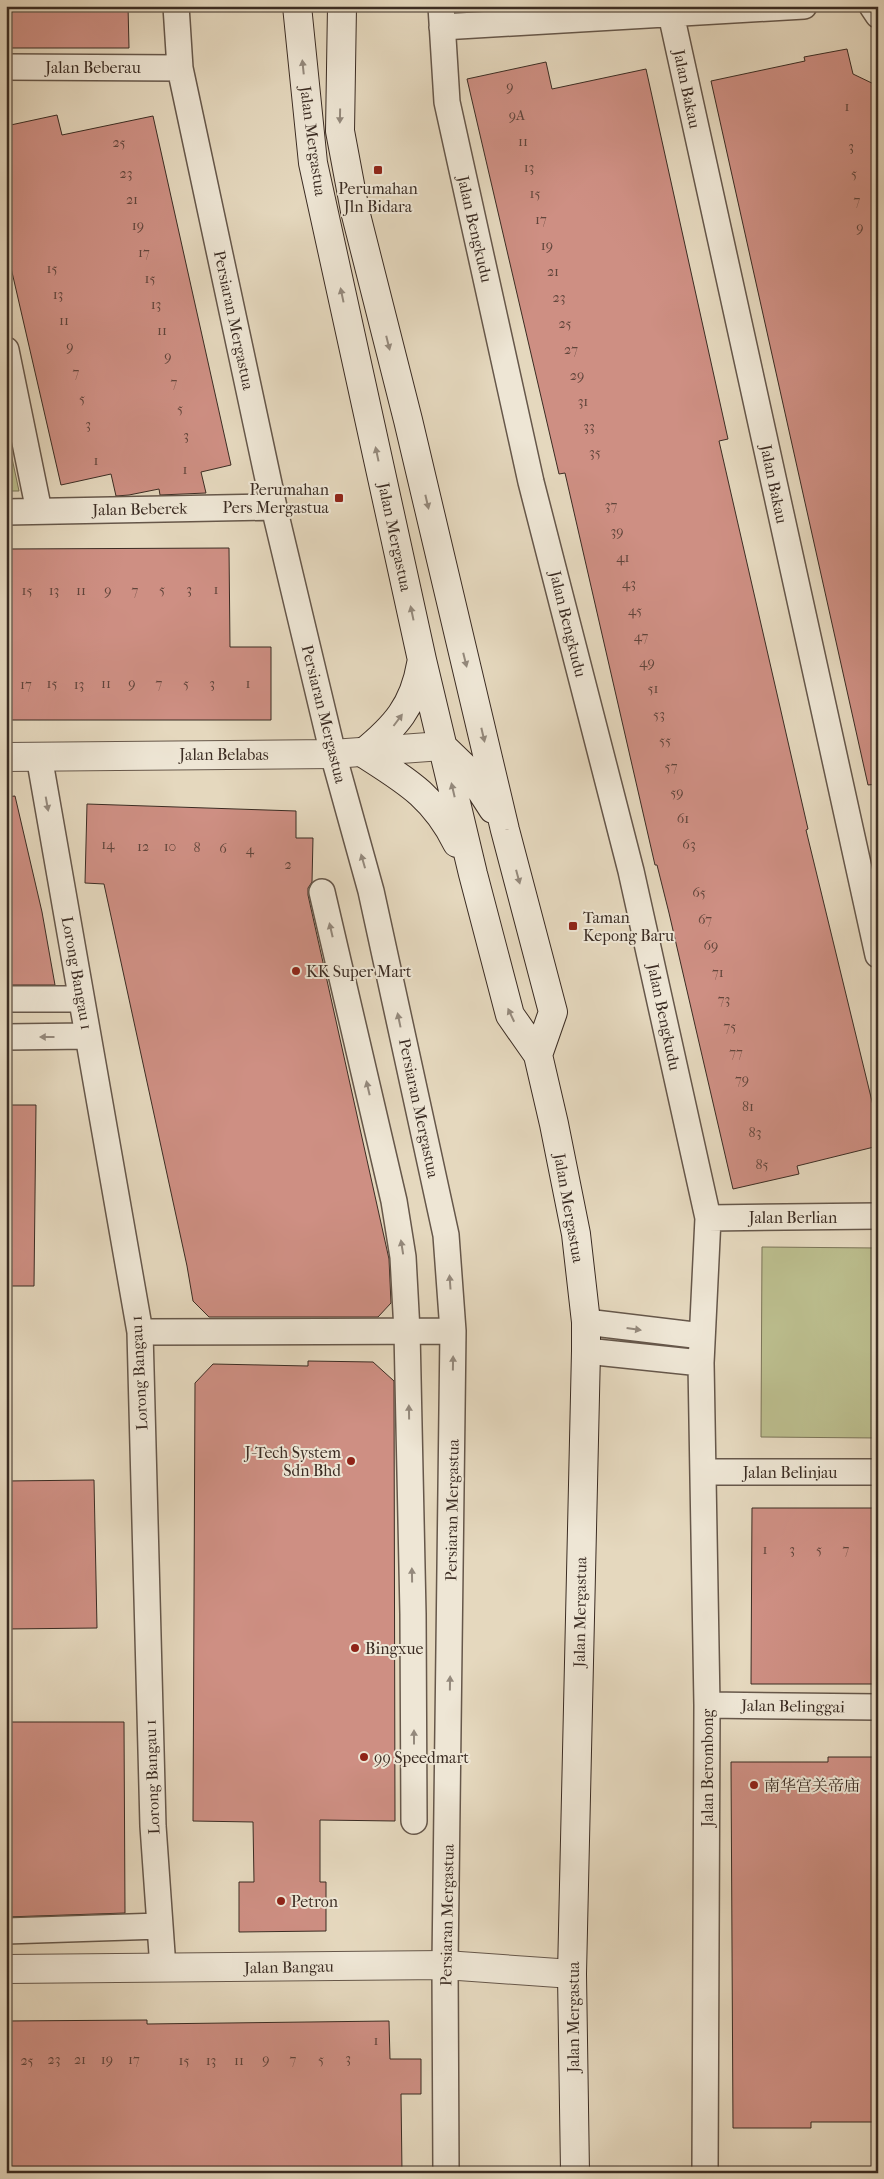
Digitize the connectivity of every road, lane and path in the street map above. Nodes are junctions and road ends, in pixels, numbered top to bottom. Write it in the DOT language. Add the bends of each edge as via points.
graph roads {
  1 [pos="176,6"];
  2 [pos="296,6"];
  3 [pos="804,6"];
  4 [pos="872,6"];
  5 [pos="342,9"];
  6 [pos="671,14"];
  7 [pos="878,15"];
  8 [pos="442,17"];
  9 [pos="6,67"];
  10 [pos="180,68"];
  11 [pos="6,350"];
  12 [pos="274,507"];
  13 [pos="38,511"];
  14 [pos="6,512"];
  15 [pos="422,660"];
  16 [pos="472,687"];
  17 [pos="442,746"];
  18 [pos="363,753"];
  19 [pos="333,754"];
  20 [pos="39,756"];
  21 [pos="6,757"];
  22 [pos="505,830"];
  23 [pos="473,874"];
  24 [pos="322,892"];
  25 [pos="878,955"];
  26 [pos="6,999"];
  27 [pos="81,999"];
  28 [pos="88,1036"];
  29 [pos="6,1037"];
  30 [pos="538,1055"];
  31 [pos="878,1216"];
  32 [pos="708,1218"];
  33 [pos="586,1322"];
  34 [pos="407,1331"];
  35 [pos="453,1331"];
  36 [pos="140,1332"];
  37 [pos="702,1336"];
  38 [pos="586,1351"];
  39 [pos="701,1363"];
  40 [pos="703,1472"];
  41 [pos="878,1472"];
  42 [pos="707,1705"];
  43 [pos="878,1707"];
  44 [pos="414,1821"];
  45 [pos="160,1926"];
  46 [pos="6,1931"];
  47 [pos="445,1965"];
  48 [pos="163,1968"];
  49 [pos="6,1969"];
  50 [pos="572,1974"];
  51 [pos="446,2173"];
  52 [pos="575,2173"];
  53 [pos="705,2173"];
  1 -- 10 [label="street, Persiaran Mergastua"];
  15 -- 2 [label="main road, Jalan Mergastua, one-way" via="313,163"];
  3 -- 6 [label="street"];
  4 -- 7 [label="street"];
  5 -- 16 [label="main road, Jalan Mergastua, one-way" via="340,130 355,211"];
  6 -- 8 [label="street"];
  6 -- 25 [label="street, Jalan Bakau"];
  8 -- 32 [label="street, Jalan Bengkudu" via="447,102 527,462 631,871"];
  9 -- 10 [label="street, Jalan Beberau"];
  10 -- 12 [label="street, Persiaran Mergastua"];
  11 -- 13 [label="street"];
  12 -- 13 [label="street, Jalan Beberek"];
  12 -- 19 [label="street, Persiaran Mergastua"];
  13 -- 14 [label="street, Jalan Beberek"];
  15 -- 17 [label="main road, Jalan Mergastua"];
  18 -- 15 [label="main road, one-way" via="388,733 412,699"];
  16 -- 17 [label="main road" via="464,712"];
  16 -- 22 [label="main road, Jalan Mergastua, one-way"];
  17 -- 18 [label="main road, Jalan Belabas"];
  17 -- 22 [label="main road" via="470,772"];
  23 -- 17 [label="main road, Jalan Mergastua, one-way"];
  18 -- 19 [label="main road, Jalan Belabas"];
  18 -- 23 [label="main road" via="431,801 447,822"];
  19 -- 20 [label="main road, Jalan Belabas"];
  35 -- 19 [label="street, Persiaran Mergastua, one-way" via="446,1235 371,891"];
  20 -- 21 [label="main road, Jalan Belabas"];
  20 -- 27 [label="street, Lorong Bangau 1, one-way"];
  22 -- 30 [label="main road, Jalan Mergastua, one-way" via="553,1012"];
  30 -- 23 [label="main road, Jalan Mergastua, one-way" via="510,1015"];
  34 -- 24 [label="street, one-way" via="403,1257 394,1201"];
  26 -- 27 [label="street"];
  27 -- 28 [label="street, Lorong Bangau 1"];
  28 -- 29 [label="street, one-way"];
  28 -- 36 [label="street, Lorong Bangau 1"];
  30 -- 33 [label="main road, Jalan Mergastua" via="576,1234"];
  31 -- 32 [label="street, Jalan Berlian"];
  32 -- 37 [label="street, Jalan Berombong"];
  33 -- 37 [label="street, one-way"];
  33 -- 38 [label="main road, Jalan Mergastua"];
  34 -- 35 [label="street"];
  34 -- 36 [label="street"];
  44 -- 34 [label="street, one-way"];
  47 -- 35 [label="street, Persiaran Mergastua, one-way"];
  36 -- 45 [label="street, Lorong Bangau 1" via="154,1826"];
  37 -- 39 [label="street, Jalan Berombong"];
  38 -- 39 [label="street"];
  38 -- 50 [label="main road, Jalan Mergastua"];
  39 -- 40 [label="street, Jalan Berombong"];
  40 -- 41 [label="street, Jalan Belinjau"];
  40 -- 42 [label="street, Jalan Berombong"];
  42 -- 43 [label="street, Jalan Belinggai"];
  42 -- 53 [label="street, Jalan Berombong"];
  45 -- 46 [label="street"];
  45 -- 48 [label="street, Lorong Bangau 1"];
  47 -- 48 [label="main road, Jalan Bangau"];
  47 -- 50 [label="main road, Jalan Bangau"];
  47 -- 51 [label="street, Persiaran Mergastua"];
  48 -- 49 [label="main road, Jalan Bangau"];
  50 -- 52 [label="main road, Jalan Mergastua"];
}
